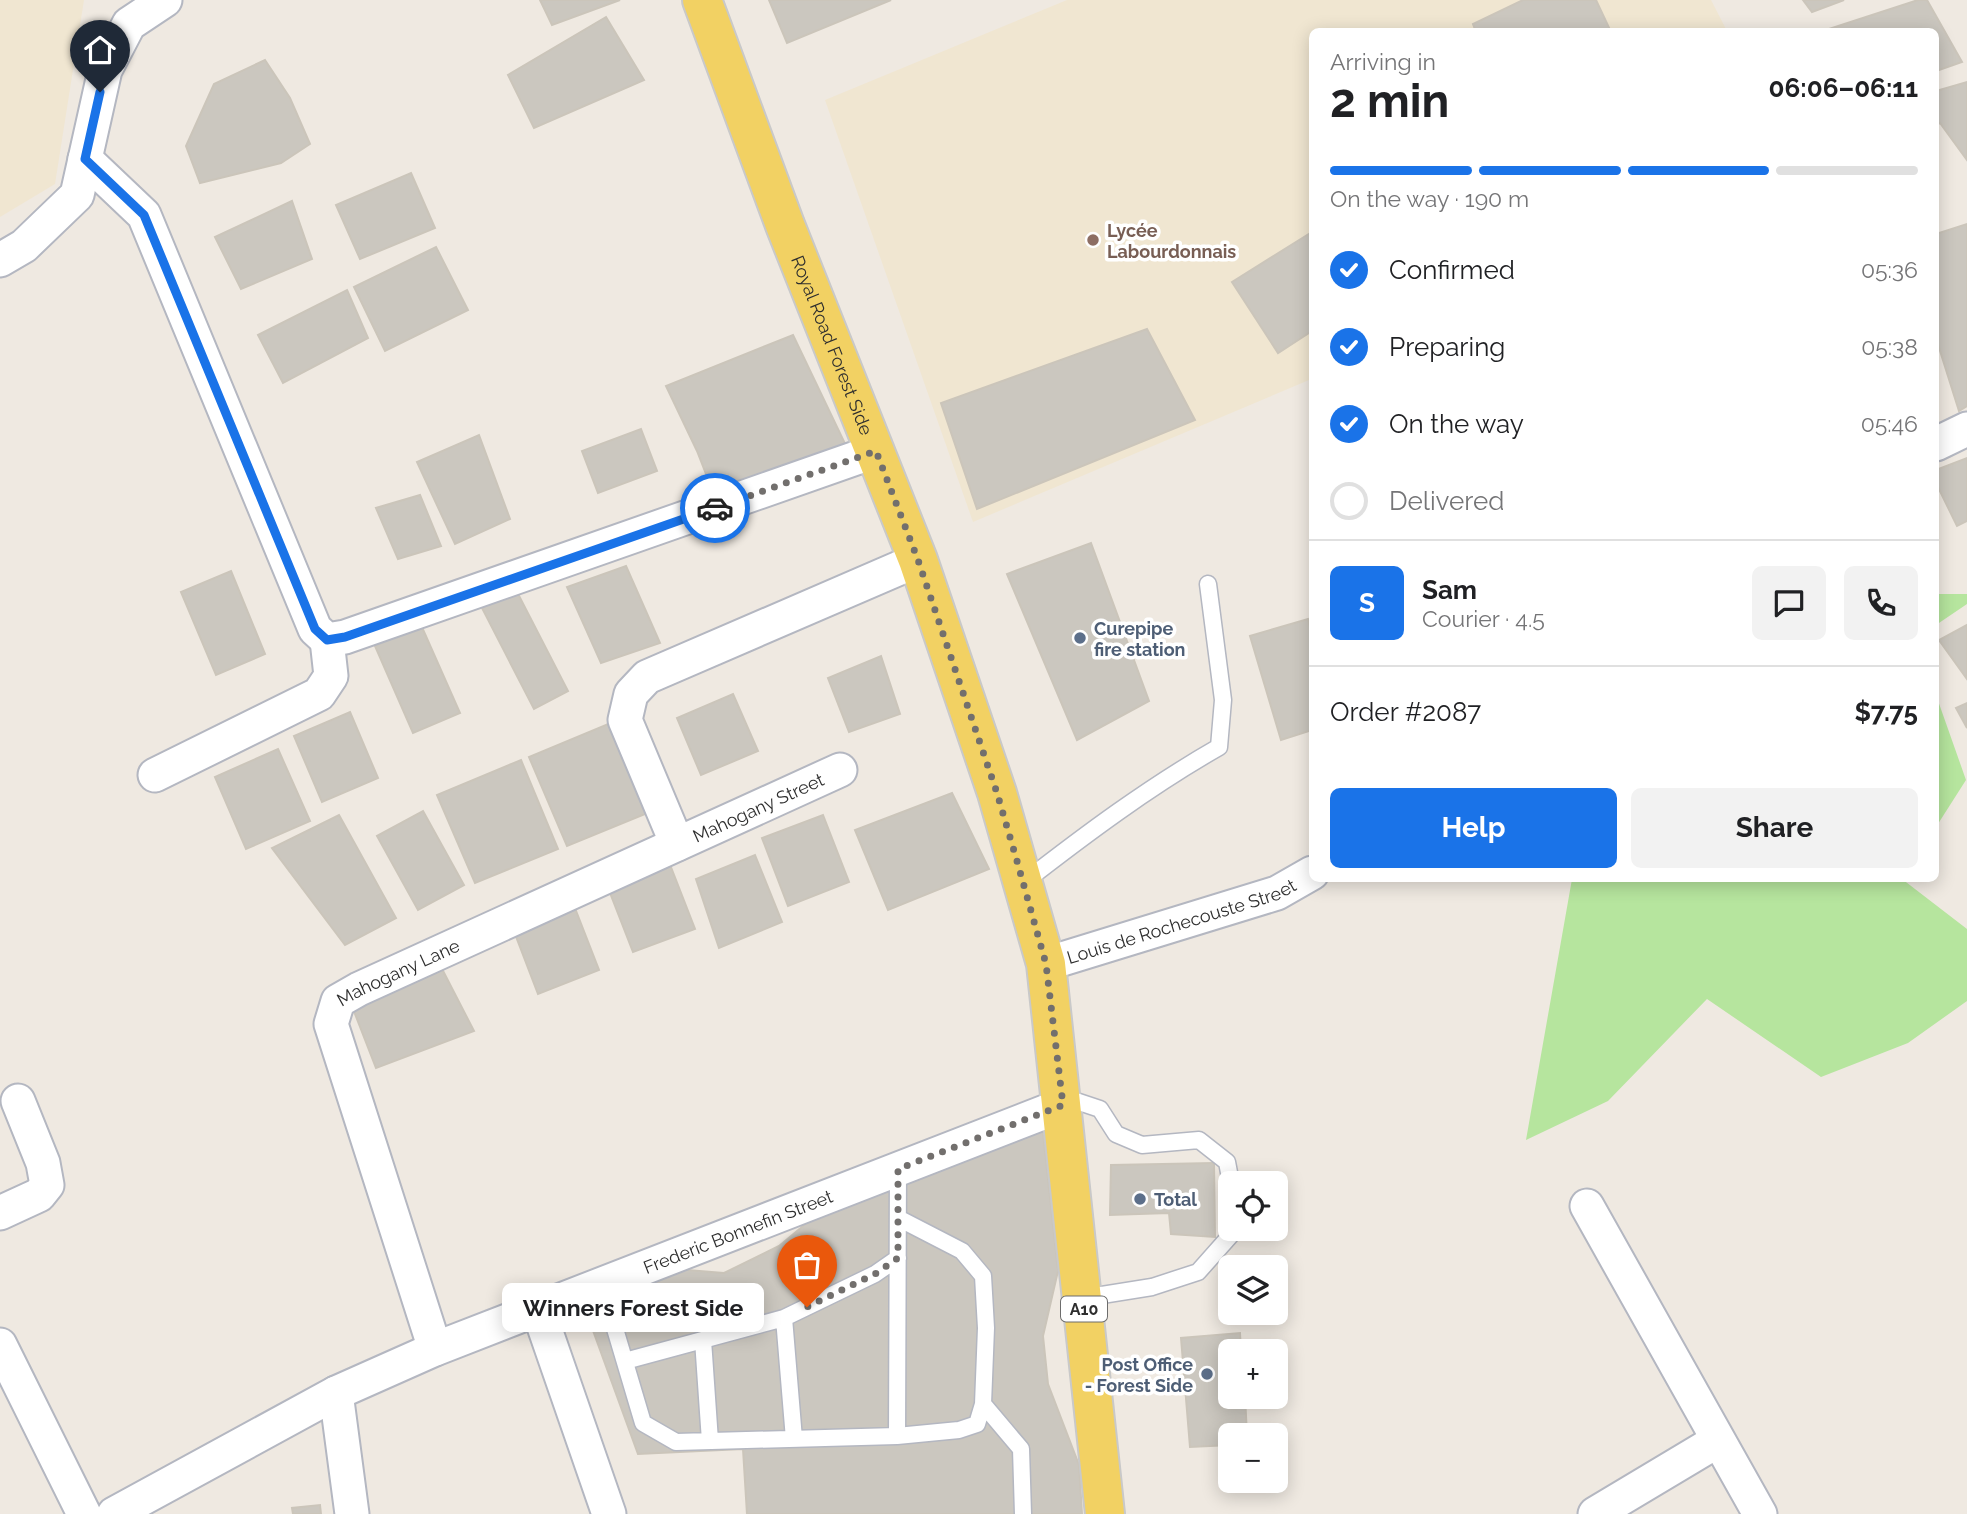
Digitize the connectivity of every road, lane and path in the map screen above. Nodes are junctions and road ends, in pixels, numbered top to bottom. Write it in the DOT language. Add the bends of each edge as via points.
graph roads {
  1 [pos="165,0"];
  2 [pos="702,0"];
  3 [pos="85,159"];
  4 [pos="0,260"];
  5 [pos="1967,429"];
  6 [pos="1939,443"];
  7 [pos="876,451"];
  8 [pos="918,560"];
  9 [pos="1208,584"];
  10 [pos="327,640"];
  11 [pos="840,769"];
  12 [pos="155,775"];
  13 [pos="677,844"];
  14 [pos="1309,875"];
  15 [pos="1023,883"];
  16 [pos="1046,964"];
  17 [pos="1062,1100"];
  18 [pos="18,1101"];
  19 [pos="898,1169"];
  20 [pos="1229,1171"];
  21 [pos="1587,1206"];
  22 [pos="0,1213"];
  23 [pos="898,1218"];
  24 [pos="1225,1241"];
  25 [pos="898,1258"];
  26 [pos="602,1285"];
  27 [pos="1083,1298"];
  28 [pos="538,1309"];
  29 [pos="784,1318"];
  30 [pos="703,1340"];
  31 [pos="0,1345"];
  32 [pos="435,1349"];
  33 [pos="625,1361"];
  34 [pos="336,1393"];
  35 [pos="983,1404"];
  36 [pos="897,1436"];
  37 [pos="794,1439"];
  38 [pos="710,1440"];
  39 [pos="1717,1440"];
  40 [pos="84,1514"];
  41 [pos="114,1514"];
  42 [pos="352,1514"];
  43 [pos="610,1514"];
  44 [pos="1023,1514"];
  45 [pos="1105,1514"];
  46 [pos="1595,1514"];
  47 [pos="1760,1514"];
  1 -- 3 [label="street" via="130,23 105,70"];
  2 -- 7 [label="main road, Royal Road Forest Side / A10" via="785,225"];
  3 -- 4 [label="street" via="77,195 24,246"];
  3 -- 10 [label="street" via="144,215 315,629"];
  5 -- 6 [label="street"];
  7 -- 8 [label="main road, Royal Road Forest Side / A10"];
  7 -- 10 [label="street"];
  8 -- 13 [label="street" via="647,677 631,694 625,720"];
  8 -- 15 [label="main road, Royal Road Forest Side / A10"];
  9 -- 15 [label="lane" via="1223,700 1219,747 1100,822"];
  10 -- 12 [label="street" via="331,676 319,694"];
  11 -- 13 [label="street, Mahogany Street"];
  13 -- 32 [label="street, Mahogany Lane" via="338,1001 331,1024"];
  14 -- 16 [label="street, Louis de Rochecouste Street" via="1277,894"];
  15 -- 16 [label="main road, Royal Road Forest Side / A10"];
  16 -- 17 [label="main road, Royal Road Forest Side / A10"];
  17 -- 19 [label="street, Frederic Bonnefin Street"];
  17 -- 20 [label="lane" via="1100,1109 1116,1134 1142,1145 1199,1140 1227,1162"];
  17 -- 27 [label="main road, Royal Road Forest Side / A10"];
  18 -- 22 [label="street" via="47,1185 39,1195"];
  19 -- 23 [label="lane"];
  19 -- 26 [label="street, Frederic Bonnefin Street"];
  21 -- 39 [label="street"];
  23 -- 25 [label="lane"];
  23 -- 35 [label="lane" via="962,1251 983,1276"];
  24 -- 27 [label="lane" via="1198,1272 1152,1287"];
  25 -- 29 [label="lane"];
  25 -- 36 [label="lane"];
  26 -- 28 [label="street, Frederic Bonnefin Street"];
  26 -- 33 [label="lane"];
  27 -- 45 [label="main road, Royal Road Forest Side / A10"];
  28 -- 32 [label="street, Frederic Bonnefin Street"];
  28 -- 43 [label="street"];
  29 -- 30 [label="lane"];
  29 -- 37 [label="lane"];
  30 -- 33 [label="lane"];
  30 -- 38 [label="lane"];
  31 -- 40 [label="street"];
  32 -- 34 [label="street, Frederic Bonnefin Street"];
  33 -- 38 [label="lane" via="643,1423 676,1442"];
  34 -- 41 [label="street, Frederic Bonnefin Street"];
  34 -- 42 [label="street"];
  35 -- 36 [label="lane" via="976,1424"];
  35 -- 44 [label="lane" via="1021,1450"];
  36 -- 37 [label="lane"];
  37 -- 38 [label="lane"];
  39 -- 46 [label="street"];
  39 -- 47 [label="street"];
}
